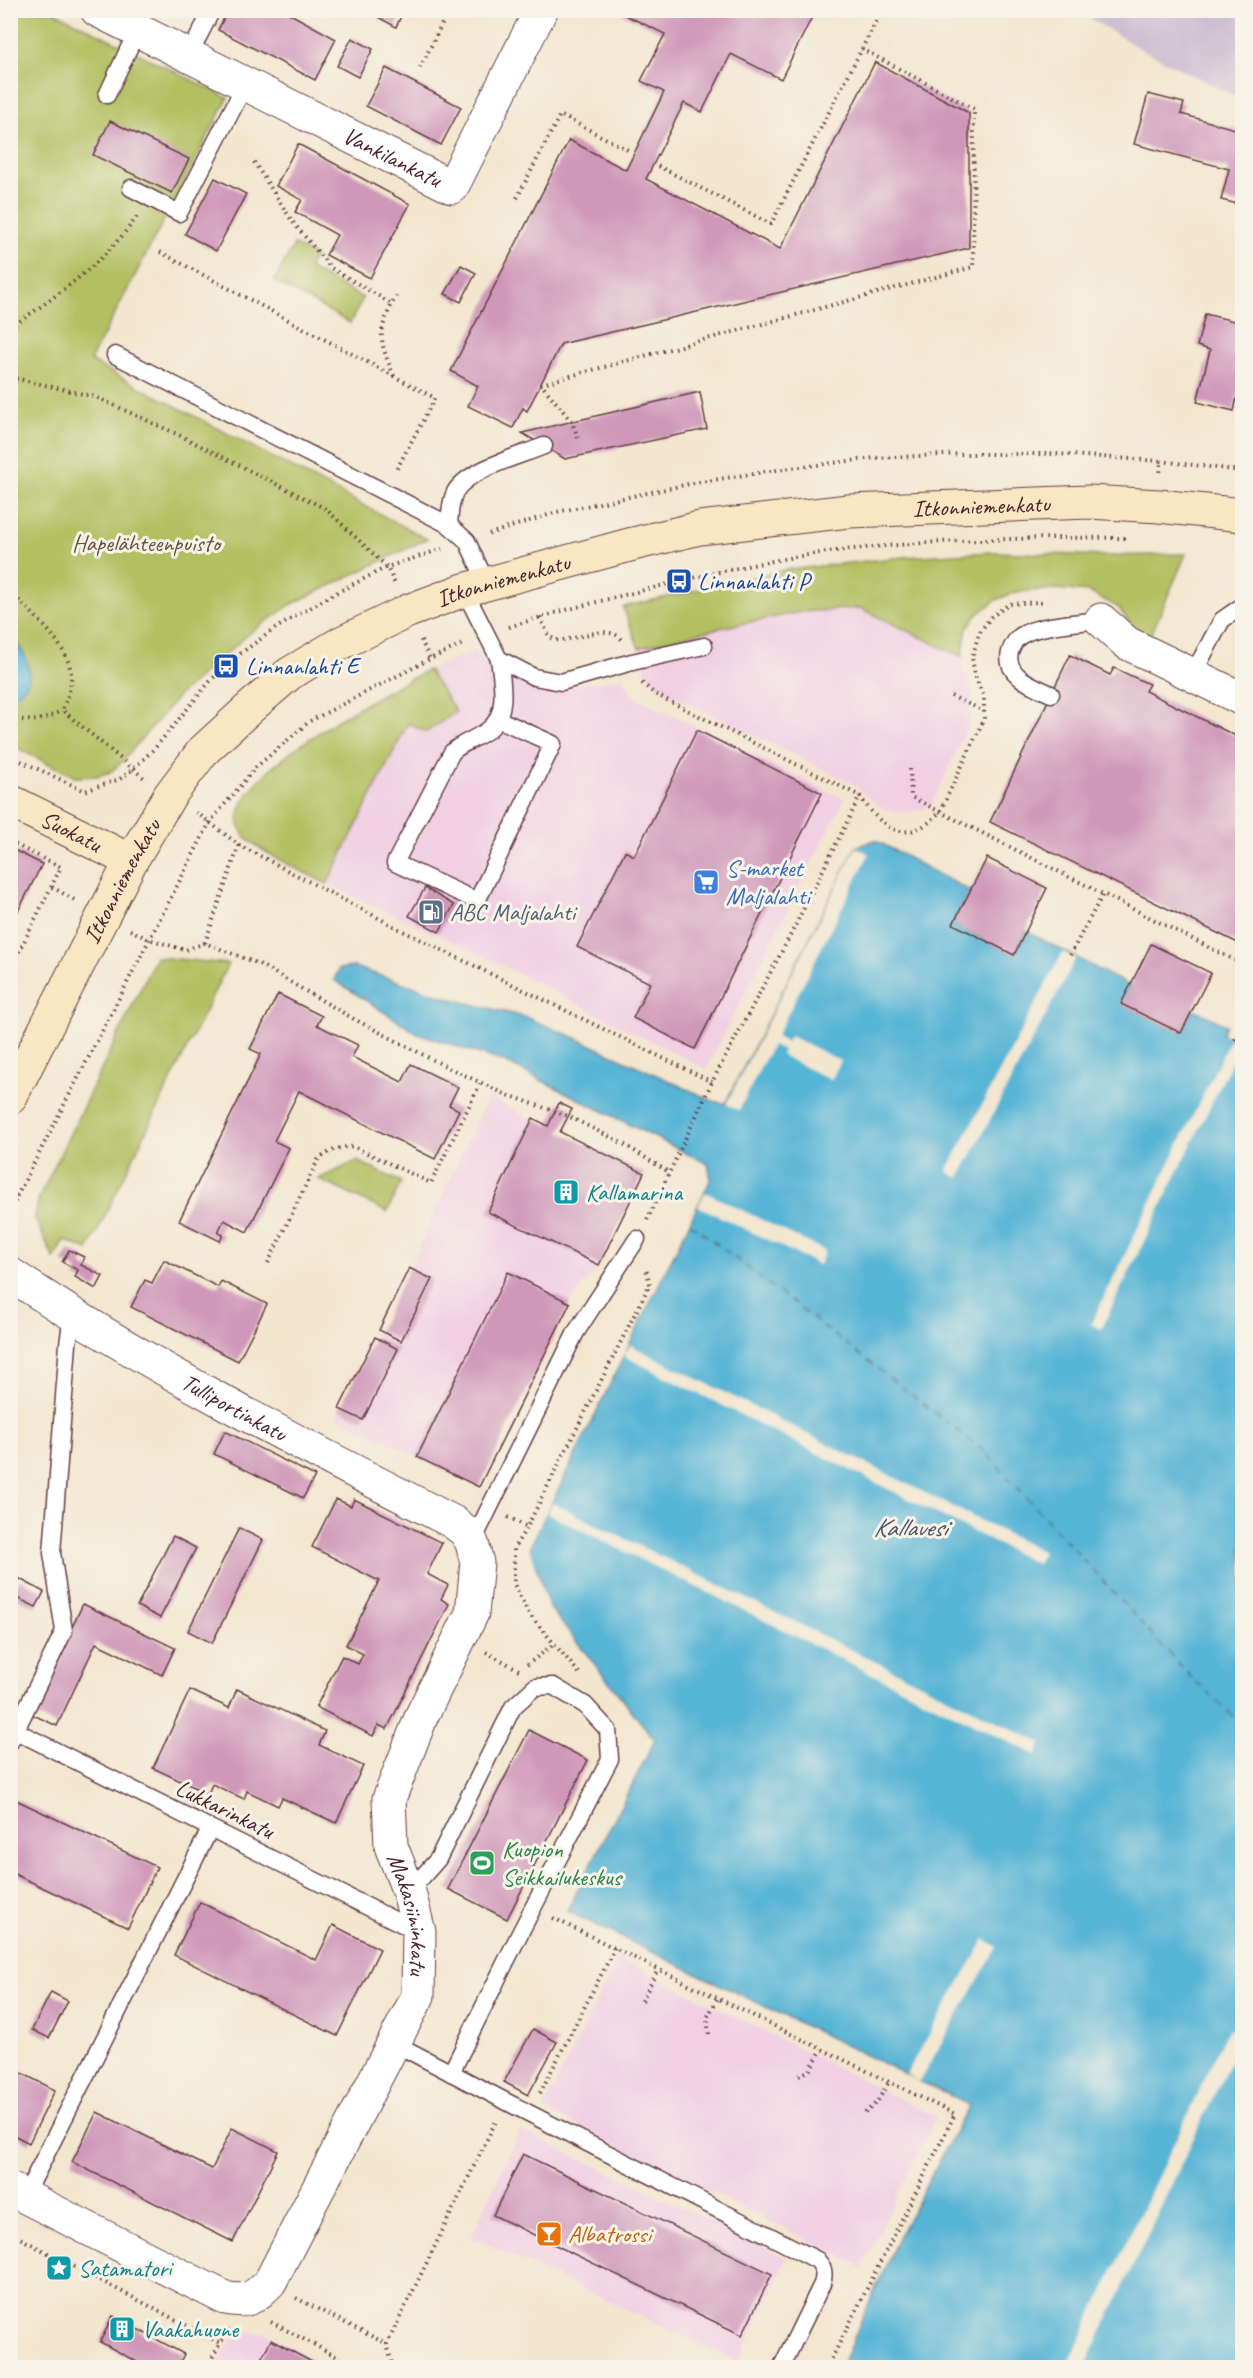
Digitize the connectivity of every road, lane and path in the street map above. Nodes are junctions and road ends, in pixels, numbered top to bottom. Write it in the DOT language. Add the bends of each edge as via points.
graph roads {
  1 [pos="97,10"];
  2 [pos="212,10"];
  3 [pos="449,10"];
  4 [pos="541,10"];
  5 [pos="882,10"];
  6 [pos="137,31"];
  7 [pos="862,48"];
  8 [pos="188,57"];
  9 [pos="420,68"];
  10 [pos="245,85"];
  11 [pos="107,95"];
  12 [pos="630,151"];
  13 [pos="254,162"];
  14 [pos="658,166"];
  15 [pos="131,188"];
  16 [pos="150,197"];
  17 [pos="517,198"];
  18 [pos="159,252"];
  19 [pos="396,296"];
  20 [pos="392,303"];
  21 [pos="10,328"];
  22 [pos="115,355"];
  23 [pos="10,362"];
  24 [pos="394,376"];
  25 [pos="13,378"];
  26 [pos="10,385"];
  27 [pos="578,438"];
  28 [pos="544,446"];
  29 [pos="1161,461"];
  30 [pos="1242,471"];
  31 [pos="385,492"];
  32 [pos="1242,515"];
  33 [pos="449,525"];
  34 [pos="387,567"];
  35 [pos="476,587"];
  36 [pos="10,592"];
  37 [pos="1049,605"];
  38 [pos="1242,606"];
  39 [pos="540,617"];
  40 [pos="1101,620"];
  41 [pos="704,646"];
  42 [pos="499,659"];
  43 [pos="632,662"];
  44 [pos="1193,674"];
  45 [pos="1051,694"];
  46 [pos="951,696"];
  47 [pos="1242,699"];
  48 [pos="62,710"];
  49 [pos="984,711"];
  50 [pos="10,718"];
  51 [pos="498,719"];
  52 [pos="10,756"];
  53 [pos="910,769"];
  54 [pos="132,770"];
  55 [pos="86,791"];
  56 [pos="860,796"];
  57 [pos="10,801"];
  58 [pos="940,812"];
  59 [pos="210,822"];
  60 [pos="10,842"];
  61 [pos="239,845"];
  62 [pos="130,861"];
  63 [pos="1103,894"];
  64 [pos="149,939"];
  65 [pos="205,944"];
  66 [pos="1070,955"];
  67 [pos="1242,964"];
  68 [pos="10,970"];
  69 [pos="1242,1026"];
  70 [pos="1235,1040"];
  71 [pos="481,1082"];
  72 [pos="712,1082"];
  73 [pos="10,1098"];
  74 [pos="670,1173"];
  75 [pos="10,1193"];
  76 [pos="17,1196"];
  77 [pos="637,1239"];
  78 [pos="268,1263"];
  79 [pos="10,1274"];
  80 [pos="72,1316"];
  81 [pos="468,1537"];
  82 [pos="460,1638"];
  83 [pos="554,1644"];
  84 [pos="581,1675"];
  85 [pos="12,1734"];
  86 [pos="210,1829"];
  87 [pos="409,1892"];
  88 [pos="557,1907"];
  89 [pos="419,1932"];
  90 [pos="615,1948"];
  91 [pos="658,1969"];
  92 [pos="718,1998"];
  93 [pos="642,2001"];
  94 [pos="709,2034"];
  95 [pos="394,2043"];
  96 [pos="822,2049"];
  97 [pos="451,2073"];
  98 [pos="799,2075"];
  99 [pos="889,2082"];
  100 [pos="507,2102"];
  101 [pos="865,2113"];
  102 [pos="18,2193"];
  103 [pos="270,2282"];
  104 [pos="220,2343"];
  105 [pos="387,2344"];
  106 [pos="207,2367"];
  107 [pos="393,2367"];
  108 [pos="782,2367"];
  109 [pos="827,2367"];
  1 -- 6 [label="street, Vankilankatu"];
  2 -- 8 [label="lane"];
  3 -- 9 [label="path"];
  4 -- 10 [label="street, Vankilankatu" via="452,187"];
  5 -- 7 [label="path"];
  6 -- 8 [label="street, Vankilankatu"];
  6 -- 11 [label="lane"];
  7 -- 14 [label="path" via="771,224"];
  7 -- 27 [label="path" via="974,109 973,267 541,384 572,422"];
  8 -- 10 [label="street, Vankilankatu"];
  10 -- 16 [label="lane" via="179,213"];
  12 -- 17 [label="path" via="560,115"];
  13 -- 20 [label="path" via="292,221 331,268"];
  15 -- 16 [label="lane"];
  16 -- 21 [label="path" via="127,230 87,270"];
  18 -- 24 [label="path"];
  19 -- 20 [label="path"];
  20 -- 24 [label="path" via="381,333 383,351"];
  22 -- 31 [label="lane"];
  23 -- 25 [label="path"];
  24 -- 31 [label="path" via="435,398"];
  25 -- 26 [label="path"];
  25 -- 34 [label="path" via="96,397 326,509"];
  28 -- 33 [label="lane" via="469,478 456,491"];
  29 -- 30 [label="path"];
  31 -- 33 [label="lane"];
  32 -- 35 [label="main road, Itkonniemenkatu" via="1089,502 849,511 700,528"];
  33 -- 35 [label="lane" via="467,541"];
  35 -- 42 [label="lane"];
  35 -- 62 [label="main road, Itkonniemenkatu" via="408,611 340,643 289,674 203,751 170,795"];
  36 -- 48 [label="path" via="42,622 67,658 71,675"];
  37 -- 49 [label="path" via="1009,604 991,617 979,633 972,658 984,697"];
  38 -- 44 [label="lane" via="1222,620"];
  39 -- 43 [label="path" via="555,640 604,632 619,635"];
  40 -- 44 [label="street" via="1127,643"];
  40 -- 45 [label="lane" via="1024,633 1011,648 1010,665 1017,675"];
  41 -- 43 [label="lane"];
  42 -- 43 [label="lane" via="534,676 561,682"];
  42 -- 51 [label="lane" via="503,685"];
  43 -- 56 [label="path" via="639,680 655,694"];
  44 -- 47 [label="street"];
  46 -- 49 [label="path"];
  48 -- 50 [label="path" via="31,722"];
  48 -- 54 [label="path"];
  49 -- 58 [label="path" via="984,719"];
  51 -- 51 [label="lane" via="553,744 477,901 395,863 452,752 488,730"];
  52 -- 55 [label="path"];
  53 -- 58 [label="path" via="910,797"];
  56 -- 58 [label="path" via="872,814 902,831 917,831"];
  56 -- 72 [label="path"];
  57 -- 62 [label="main road, Suokatu"];
  58 -- 63 [label="path"];
  59 -- 61 [label="path"];
  60 -- 68 [label="path" via="61,867"];
  61 -- 65 [label="path"];
  61 -- 72 [label="path" via="416,938"];
  62 -- 73 [label="main road, Itkonniemenkatu"];
  63 -- 66 [label="path"];
  63 -- 67 [label="path"];
  64 -- 65 [label="path" via="185,950"];
  65 -- 71 [label="path" via="259,964 354,1019"];
  69 -- 70 [label="path"];
  71 -- 74 [label="path" via="555,1110 622,1143"];
  71 -- 78 [label="path" via="431,1183 354,1147 345,1146 325,1154 318,1160"];
  72 -- 74 [label="path"];
  74 -- 77 [label="path"];
  75 -- 76 [label="path"];
  77 -- 81 [label="lane" via="576,1332"];
  77 -- 83 [label="path" via="650,1284 513,1548 514,1584 528,1614"];
  79 -- 80 [label="street, Tulliportinkatu"];
  80 -- 81 [label="street, Tulliportinkatu" via="302,1445 453,1522"];
  80 -- 85 [label="lane" via="52,1553 64,1631"];
  81 -- 82 [label="street, Makasiininkatu" via="477,1563 472,1613"];
  82 -- 83 [label="path" via="519,1670"];
  82 -- 87 [label="street, Makasiininkatu" via="422,1715 389,1799 391,1846"];
  83 -- 84 [label="path"];
  85 -- 86 [label="lane, Lukkarinkatu"];
  86 -- 89 [label="lane, Lukkarinkatu"];
  86 -- 102 [label="lane"];
  87 -- 89 [label="street, Makasiininkatu"];
  87 -- 97 [label="lane" via="438,1859 513,1707 534,1687 553,1686 585,1705 608,1730 610,1759"];
  88 -- 90 [label="path" via="552,1918"];
  89 -- 95 [label="street, Makasiininkatu" via="418,1996"];
  90 -- 91 [label="path"];
  90 -- 100 [label="path" via="536,2103"];
  91 -- 92 [label="path"];
  91 -- 93 [label="path"];
  92 -- 94 [label="path" via="707,2018"];
  92 -- 96 [label="path"];
  95 -- 97 [label="lane"];
  95 -- 103 [label="street, Makasiininkatu"];
  96 -- 98 [label="path" via="809,2071"];
  96 -- 99 [label="path"];
  97 -- 100 [label="lane"];
  99 -- 101 [label="path"];
  99 -- 109 [label="path" via="955,2114"];
  100 -- 105 [label="path"];
  100 -- 108 [label="lane" via="817,2259 823,2267 822,2284"];
  102 -- 103 [label="street" via="225,2298 249,2300"];
  103 -- 105 [label="path"];
  104 -- 106 [label="path"];
  105 -- 107 [label="path"];
}
